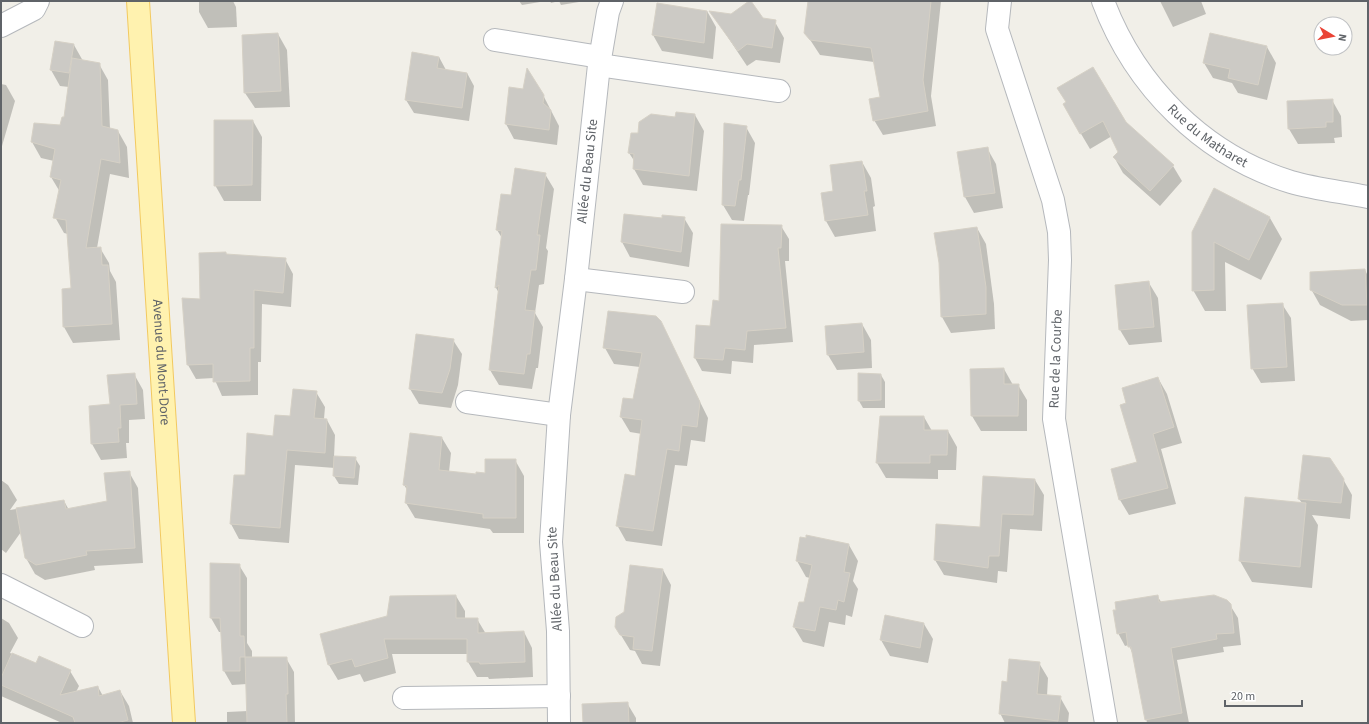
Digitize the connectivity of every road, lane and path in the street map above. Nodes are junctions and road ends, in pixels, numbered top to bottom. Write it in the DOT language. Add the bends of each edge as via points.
graph roads {
  1 [pos="138,1"];
  2 [pos="612,1"];
  3 [pos="1000,1"];
  4 [pos="1103,1"];
  5 [pos="36,5"];
  6 [pos="1,26"];
  7 [pos="495,40"];
  8 [pos="600,61"];
  9 [pos="779,91"];
  10 [pos="1368,196"];
  11 [pos="576,279"];
  12 [pos="683,292"];
  13 [pos="467,402"];
  14 [pos="559,415"];
  15 [pos="1,585"];
  16 [pos="82,626"];
  17 [pos="559,696"];
  18 [pos="404,698"];
  19 [pos="184,723"];
  20 [pos="559,723"];
  21 [pos="1106,723"];
  1 -- 19 [label="main road, Avenue du Mont-Dore"];
  2 -- 8 [label="street, Allée du Beau Site"];
  3 -- 21 [label="street, Rue de la Courbe" via="997,29 1053,200 1059,232 1054,418"];
  4 -- 10 [label="street, Rue du Matharet" via="1132,61 1160,98 1189,126 1253,167 1291,182"];
  5 -- 6 [label="street"];
  7 -- 8 [label="street"];
  8 -- 9 [label="street"];
  8 -- 11 [label="street, Allée du Beau Site"];
  11 -- 12 [label="street"];
  11 -- 14 [label="street, Allée du Beau Site"];
  13 -- 14 [label="street"];
  14 -- 17 [label="street, Allée du Beau Site" via="551,542 558,631"];
  15 -- 16 [label="street"];
  17 -- 18 [label="street"];
  17 -- 20 [label="street, Allée du Beau Site"];
}
